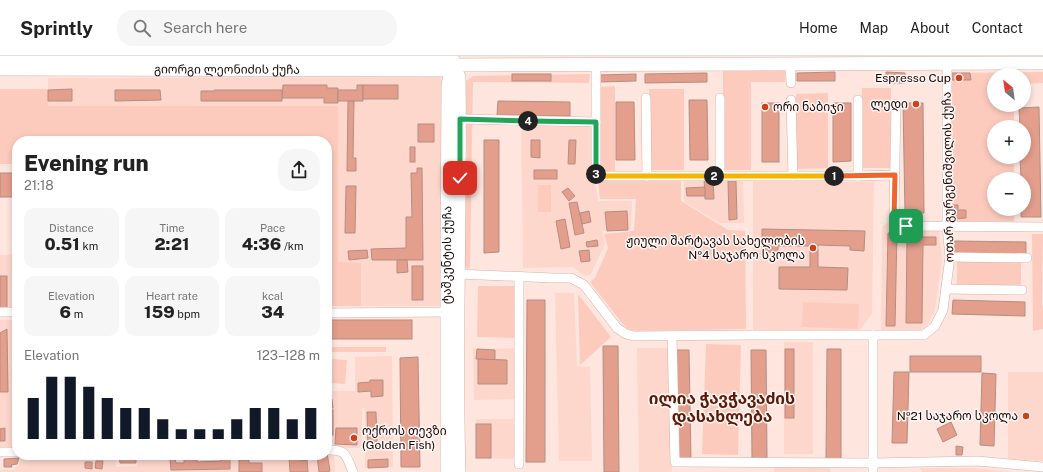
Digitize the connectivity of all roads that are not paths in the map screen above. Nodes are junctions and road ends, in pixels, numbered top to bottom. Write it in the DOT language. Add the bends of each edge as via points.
graph roads {
  1 [pos="0,57"];
  2 [pos="453,60"];
  3 [pos="175,61"];
  4 [pos="790,63"];
  5 [pos="947,63"];
  6 [pos="1043,63"];
  7 [pos="596,64"];
  8 [pos="0,69"];
  9 [pos="791,83"];
  10 [pos="646,98"];
  11 [pos="720,98"];
  12 [pos="791,100"];
  13 [pos="858,100"];
  14 [pos="896,104"];
  15 [pos="460,119"];
  16 [pos="596,122"];
  17 [pos="895,175"];
  18 [pos="647,176"];
  19 [pos="720,176"];
  20 [pos="793,176"];
  21 [pos="858,176"];
  22 [pos="947,227"];
  23 [pos="1043,227"];
  24 [pos="950,257"];
  25 [pos="1027,258"];
  26 [pos="458,274"];
  27 [pos="518,277"];
  28 [pos="946,289"];
  29 [pos="1022,290"];
  30 [pos="0,312"];
  31 [pos="12,312"];
  32 [pos="447,312"];
  33 [pos="332,313"];
  34 [pos="672,336"];
  35 [pos="872,336"];
  36 [pos="332,450"];
  37 [pos="0,452"];
  38 [pos="12,452"];
  39 [pos="519,464"];
  40 [pos="1043,467"];
  41 [pos="873,468"];
  42 [pos="352,472"];
  43 [pos="447,472"];
  44 [pos="459,472"];
  1 -- 3 [label="street, გიორგი ლეონიძის ქუჩა"];
  2 -- 3 [label="street, გიორგი ლეონიძის ქუჩა"];
  2 -- 7 [label="street, გიორგი ლეონიძის ქუჩა"];
  2 -- 15 [label="street, ტაშკენტის ქუჩა" via="459,77"];
  2 -- 32 [label="street, ტაშკენტის ქუჩა" via="448,86"];
  3 -- 8 [label="street, გიორგი ლეონიძის ქუჩა"];
  4 -- 5 [label="street, გიორგი ლეონიძის ქუჩა"];
  4 -- 7 [label="street, გიორგი ლეონიძის ქუჩა"];
  4 -- 9 [label="street"];
  5 -- 6 [label="street, გიორგი ლეონიძის ქუჩა"];
  5 -- 22 [label="street, ოთარ გურგენიშვილის ქუჩა"];
  7 -- 16 [label="street"];
  10 -- 18 [label="street"];
  11 -- 19 [label="street"];
  12 -- 20 [label="street"];
  13 -- 21 [label="street"];
  14 -- 17 [label="street"];
  15 -- 16 [label="street"];
  15 -- 26 [label="street, ტაშკენტის ქუჩა"];
  16 -- 18 [label="street" via="596,176"];
  17 -- 21 [label="street"];
  17 -- 22 [label="street" via="894,220 899,225 906,226"];
  18 -- 19 [label="street"];
  19 -- 20 [label="street"];
  20 -- 21 [label="street"];
  22 -- 23 [label="street"];
  22 -- 24 [label="street, ოთარ გურგენიშვილის ქუჩა"];
  24 -- 25 [label="street"];
  24 -- 28 [label="street, ოთარ გურგენიშვილის ქუჩა"];
  26 -- 27 [label="street, ოთარ გურგენიშვილის ქუჩა"];
  26 -- 44 [label="street, ტაშკენტის ქუჩა"];
  27 -- 34 [label="street, ოთარ გურგენიშვილის ქუჩა" via="571,278 584,284 617,328 626,334"];
  27 -- 39 [label="street"];
  28 -- 29 [label="street"];
  28 -- 35 [label="street, ოთარ გურგენიშვილის ქუჩა" via="943,310 936,326 924,335"];
  30 -- 31 [label="street"];
  32 -- 33 [label="street"];
  32 -- 43 [label="street, ტაშკენტის ქუჩა"];
  34 -- 35 [label="street, ოთარ გურგენიშვილის ქუჩა"];
  34 -- 41 [label="street" via="675,462"];
  35 -- 41 [label="street"];
  36 -- 42 [label="street" via="341,451"];
  37 -- 38 [label="street"];
  40 -- 41 [label="street" via="977,461"];
}
